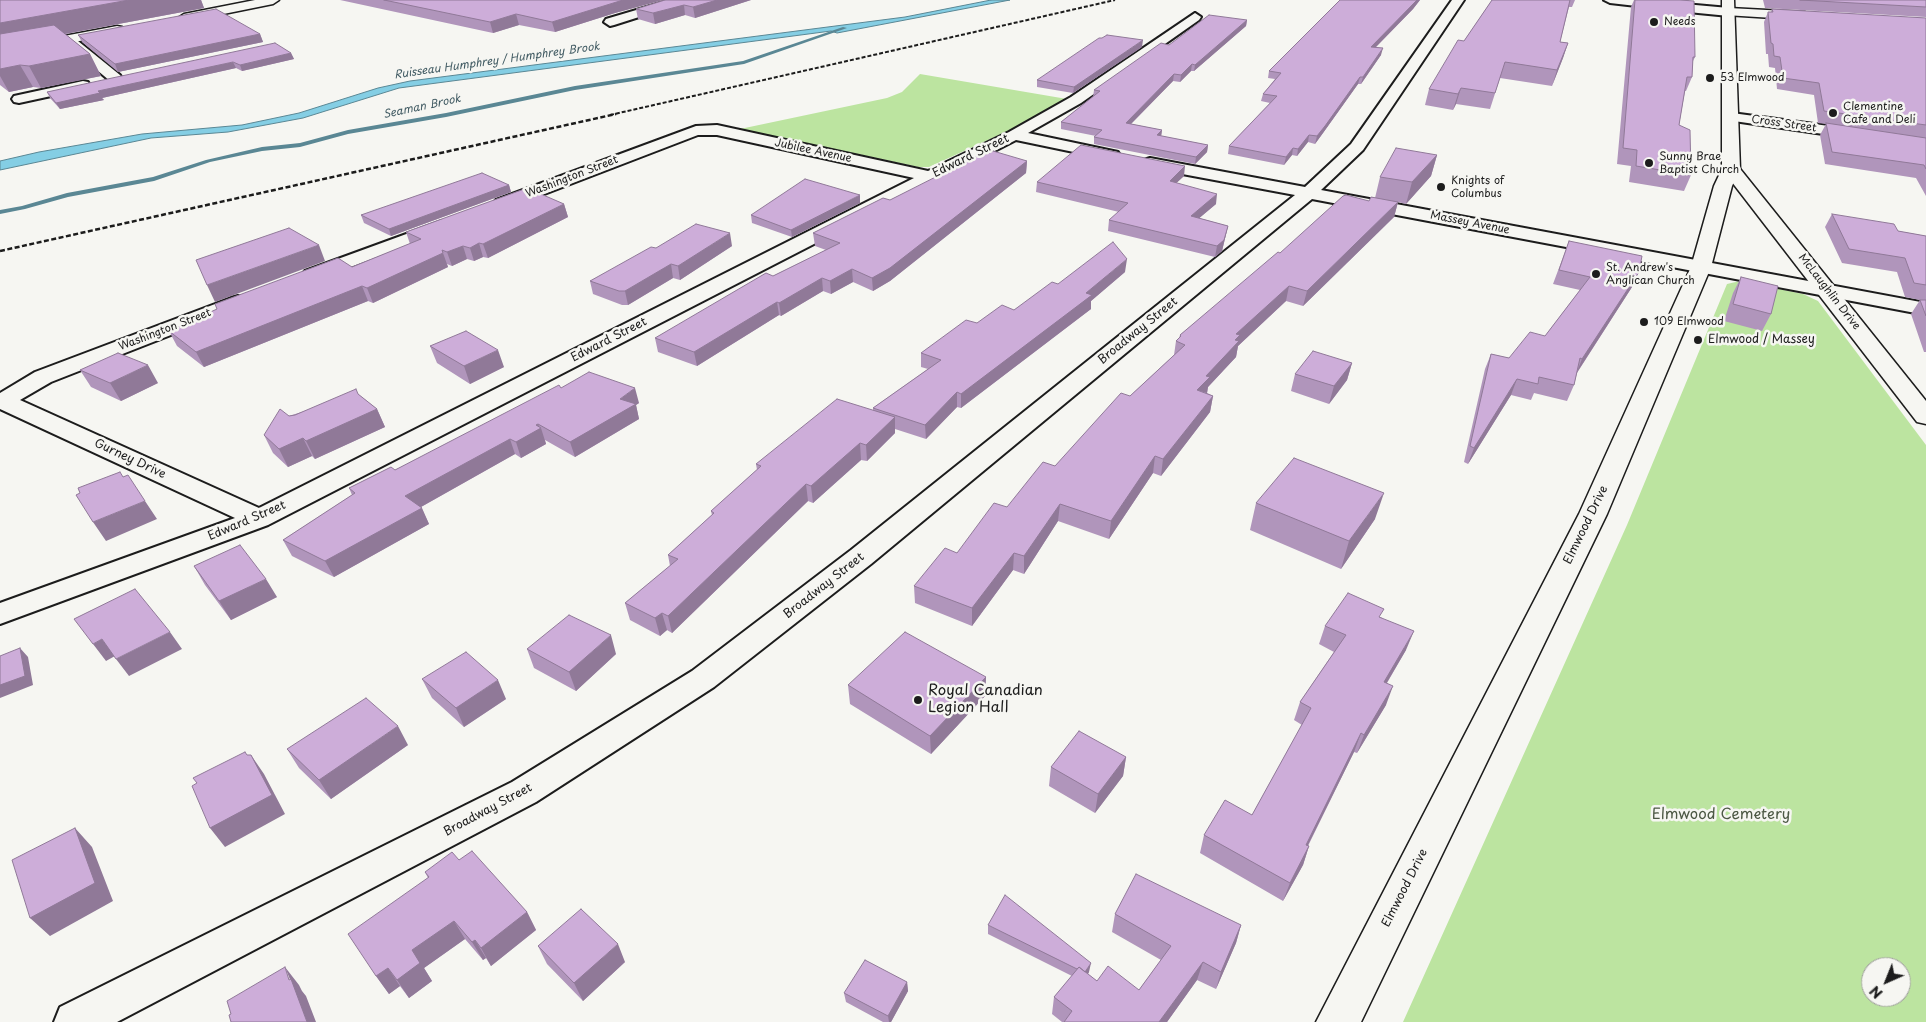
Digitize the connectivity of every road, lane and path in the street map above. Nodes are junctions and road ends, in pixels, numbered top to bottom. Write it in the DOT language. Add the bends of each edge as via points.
graph roads {
  1 [pos="273,0"];
  2 [pos="682,0"];
  3 [pos="1458,0"];
  4 [pos="1610,0"];
  5 [pos="1729,6"];
  6 [pos="1195,17"];
  7 [pos="1817,17"];
  8 [pos="167,21"];
  9 [pos="610,22"];
  10 [pos="130,28"];
  11 [pos="69,40"];
  12 [pos="0,52"];
  13 [pos="19,100"];
  14 [pos="1732,117"];
  15 [pos="696,131"];
  16 [pos="1014,135"];
  17 [pos="1926,144"];
  18 [pos="1731,169"];
  19 [pos="930,176"];
  20 [pos="1308,193"];
  21 [pos="483,210"];
  22 [pos="455,221"];
  23 [pos="1701,267"];
  24 [pos="298,280"];
  25 [pos="1828,290"];
  26 [pos="252,297"];
  27 [pos="1926,309"];
  28 [pos="2,402"];
  29 [pos="1926,417"];
  30 [pos="259,519"];
  31 [pos="0,614"];
  32 [pos="75,1022"];
  33 [pos="1338,1022"];
  1 -- 8 [label="main road"];
  2 -- 9 [label="street"];
  3 -- 20 [label="street, Broadway Street" via="1357,147"];
  4 -- 5 [label="street" via="1698,10"];
  5 -- 7 [label="main road"];
  5 -- 14 [label="main road, Elmwood Drive"];
  6 -- 16 [label="street, Edward Street" via="1076,100"];
  10 -- 11 [label="main road"];
  11 -- 12 [label="main road"];
  11 -- 13 [label="street" via="120,77"];
  14 -- 17 [label="street, Cross Street"];
  14 -- 18 [label="main road, Elmwood Drive"];
  15 -- 19 [label="street, Jubilee Avenue" via="717,130"];
  15 -- 21 [label="street, Washington Street"];
  16 -- 19 [label="street, Edward Street"];
  16 -- 20 [label="street, Massey Avenue"];
  18 -- 23 [label="main road, Elmwood Drive" via="1723,186"];
  18 -- 25 [label="main road, McLaughlin Drive"];
  19 -- 30 [label="street, Edward Street"];
  20 -- 23 [label="street, Massey Avenue"];
  20 -- 32 [label="street, Broadway Street" via="861,557 703,678 524,792"];
  22 -- 24 [label="street"];
  23 -- 25 [label="street, Massey Avenue"];
  23 -- 33 [label="main road, Elmwood Drive" via="1593,514"];
  25 -- 27 [label="street, Massey Avenue"];
  25 -- 29 [label="main road, McLaughlin Drive"];
  26 -- 28 [label="street, Washington Street" via="43,378"];
  28 -- 30 [label="street, Gurney Drive"];
  30 -- 31 [label="street, Edward Street"];
}
